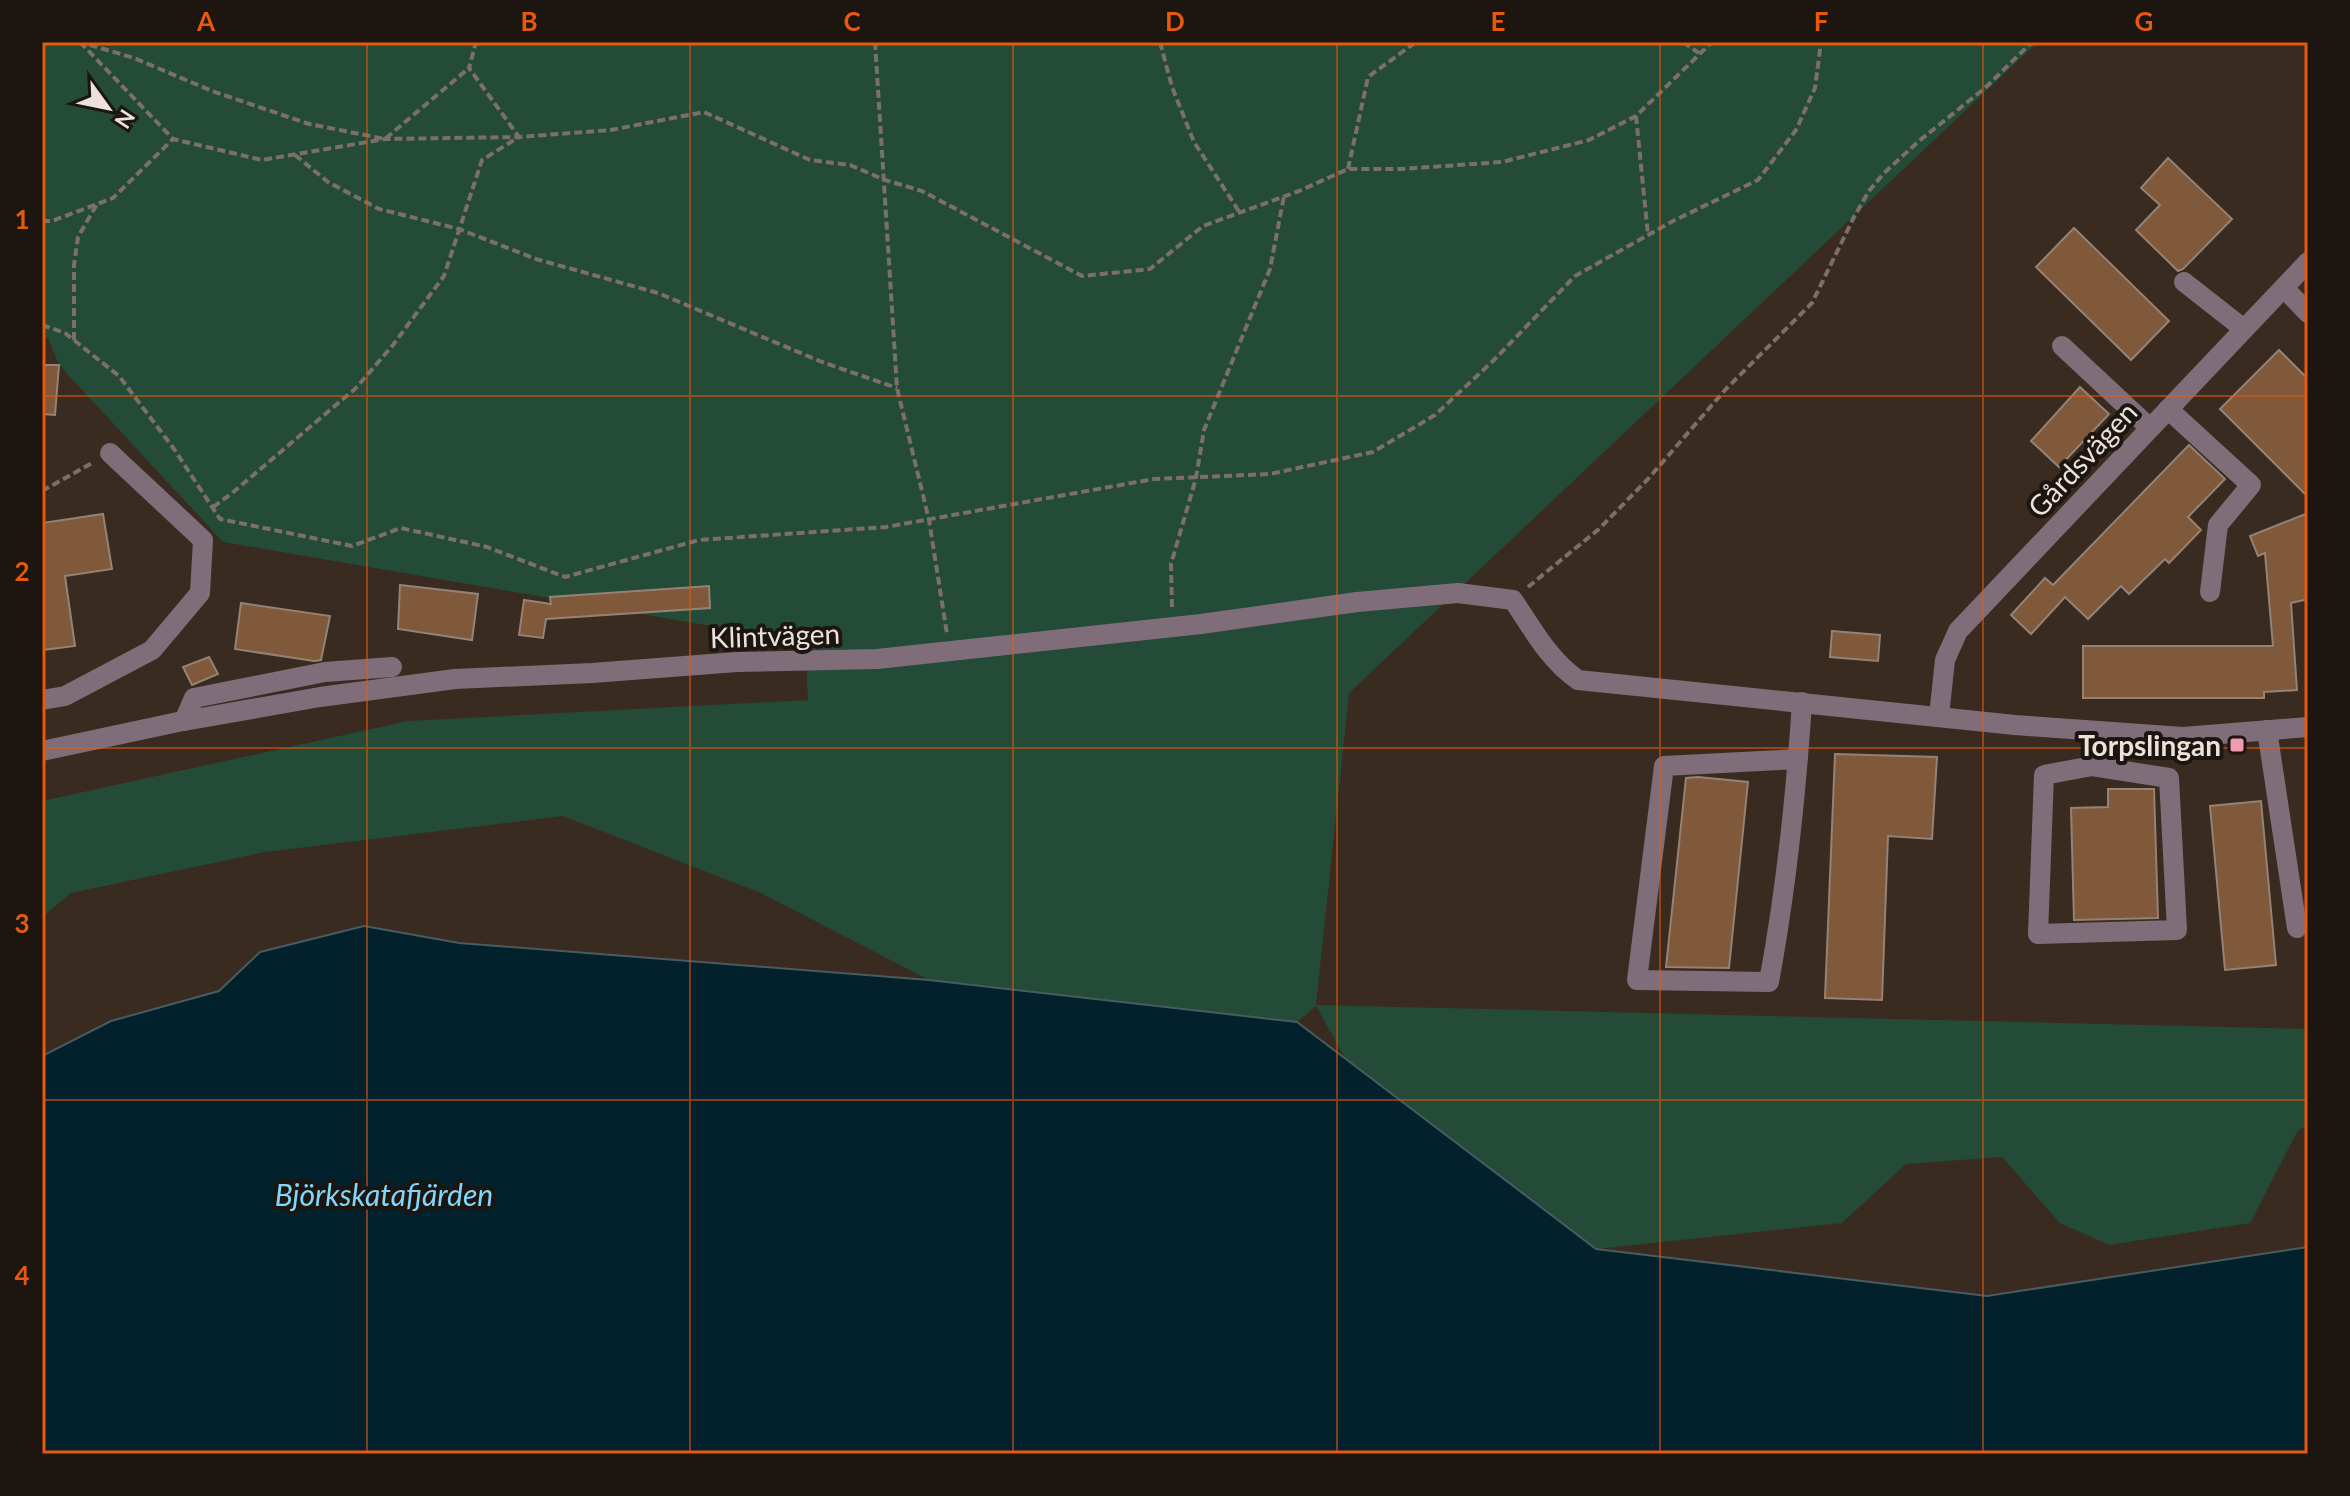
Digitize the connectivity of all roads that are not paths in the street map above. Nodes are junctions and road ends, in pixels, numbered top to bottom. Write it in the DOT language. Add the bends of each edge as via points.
graph roads {
  1 [pos="2308,262"];
  2 [pos="2184,282"];
  3 [pos="2284,288"];
  4 [pos="2308,313"];
  5 [pos="2244,329"];
  6 [pos="2062,346"];
  7 [pos="2168,409"];
  8 [pos="2150,428"];
  9 [pos="110,453"];
  10 [pos="2210,592"];
  11 [pos="392,667"];
  12 [pos="42,700"];
  13 [pos="1802,702"];
  14 [pos="1939,716"];
  15 [pos="184,721"];
  16 [pos="2308,727"];
  17 [pos="2267,730"];
  18 [pos="2099,731"];
  19 [pos="42,751"];
  20 [pos="1798,759"];
  21 [pos="2092,766"];
  22 [pos="2297,928"];
  1 -- 3 [label="street, Gårdsvägen"];
  2 -- 5 [label="street"];
  3 -- 4 [label="street"];
  3 -- 5 [label="street, Gårdsvägen"];
  5 -- 7 [label="street, Gårdsvägen"];
  6 -- 8 [label="street"];
  7 -- 8 [label="street, Gårdsvägen"];
  7 -- 10 [label="street" via="2251,485 2218,525"];
  8 -- 14 [label="street, Gårdsvägen" via="1958,631 1945,660"];
  9 -- 12 [label="street" via="203,540 200,593 152,650 65,696"];
  11 -- 15 [label="street" via="325,672 194,698"];
  13 -- 14 [label="street"];
  13 -- 15 [label="street, Klintvägen" via="1578,680 1551,656 1513,600 1458,593 877,659 455,679"];
  13 -- 20 [label="street"];
  14 -- 18 [label="street"];
  15 -- 19 [label="street, Klintvägen"];
  16 -- 17 [label="street"];
  17 -- 18 [label="street" via="2183,737"];
  17 -- 22 [label="street"];
  18 -- 21 [label="street"];
  20 -- 20 [label="street" via="1769,982 1637,980 1664,766"];
  21 -- 21 [label="street" via="2169,778 2177,930 2038,934 2044,775"];
}
